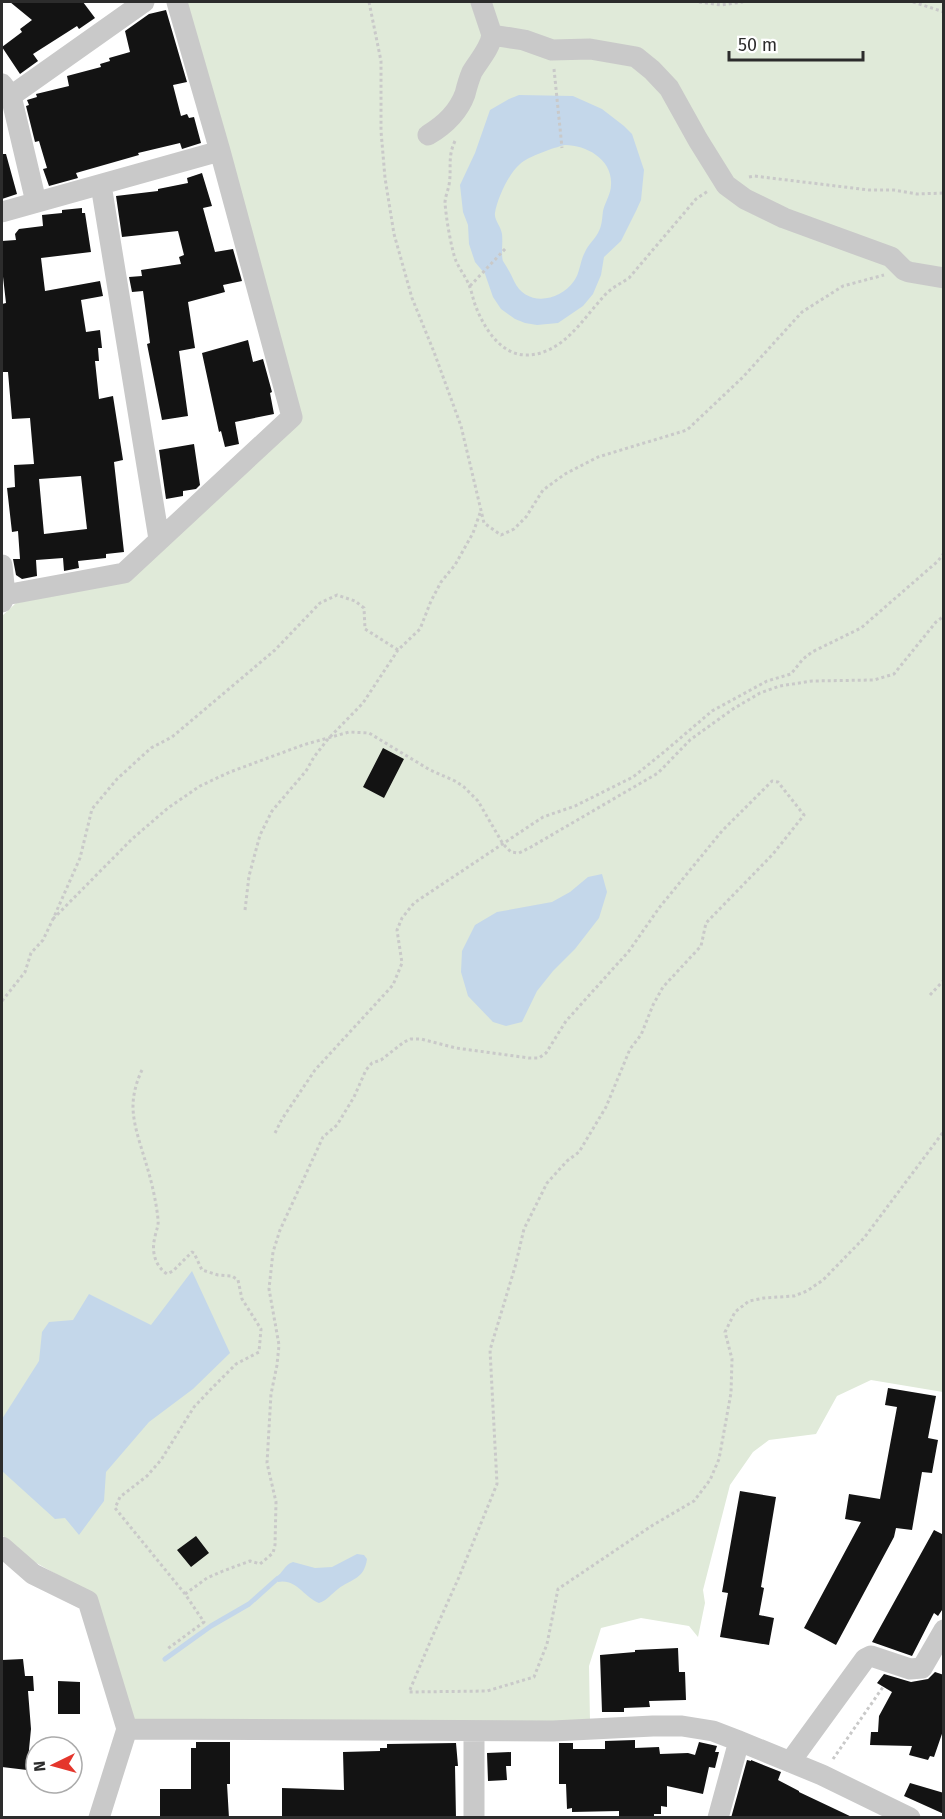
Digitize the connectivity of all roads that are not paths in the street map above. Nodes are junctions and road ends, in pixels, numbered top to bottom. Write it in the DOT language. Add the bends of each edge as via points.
graph roads {
  1 [pos="144,2"];
  2 [pos="177,2"];
  3 [pos="481,2"];
  4 [pos="492,35"];
  5 [pos="6,90"];
  6 [pos="428,135"];
  7 [pos="220,151"];
  8 [pos="101,185"];
  9 [pos="36,202"];
  10 [pos="2,212"];
  11 [pos="944,278"];
  12 [pos="159,539"];
  13 [pos="2,565"];
  14 [pos="3,598"];
  15 [pos="2,1547"];
  16 [pos="944,1630"];
  17 [pos="127,1729"];
  18 [pos="474,1731"];
  19 [pos="739,1741"];
  20 [pos="790,1762"];
  21 [pos="99,1818"];
  22 [pos="474,1818"];
  23 [pos="718,1818"];
  24 [pos="910,1818"];
  1 -- 5 [label="street"];
  2 -- 7 [label="street"];
  3 -- 4 [label="street"];
  4 -- 6 [label="street" via="458,109"];
  4 -- 11 [label="street" via="525,40 552,50 590,50 636,57 669,88 726,185 763,208 891,257 904,270"];
  5 -- 9 [label="street"];
  7 -- 8 [label="street"];
  7 -- 12 [label="street" via="292,417"];
  8 -- 9 [label="street"];
  8 -- 12 [label="street"];
  9 -- 10 [label="street"];
  12 -- 14 [label="street" via="124,573"];
  13 -- 14 [label="street"];
  15 -- 17 [label="street" via="33,1574 88,1601"];
  16 -- 20 [label="street" via="922,1668 910,1669 871,1656 865,1659"];
  17 -- 18 [label="street"];
  17 -- 21 [label="street"];
  18 -- 19 [label="street" via="682,1726"];
  18 -- 22 [label="street"];
  19 -- 20 [label="street"];
  19 -- 23 [label="street"];
  20 -- 24 [label="street"];
}
